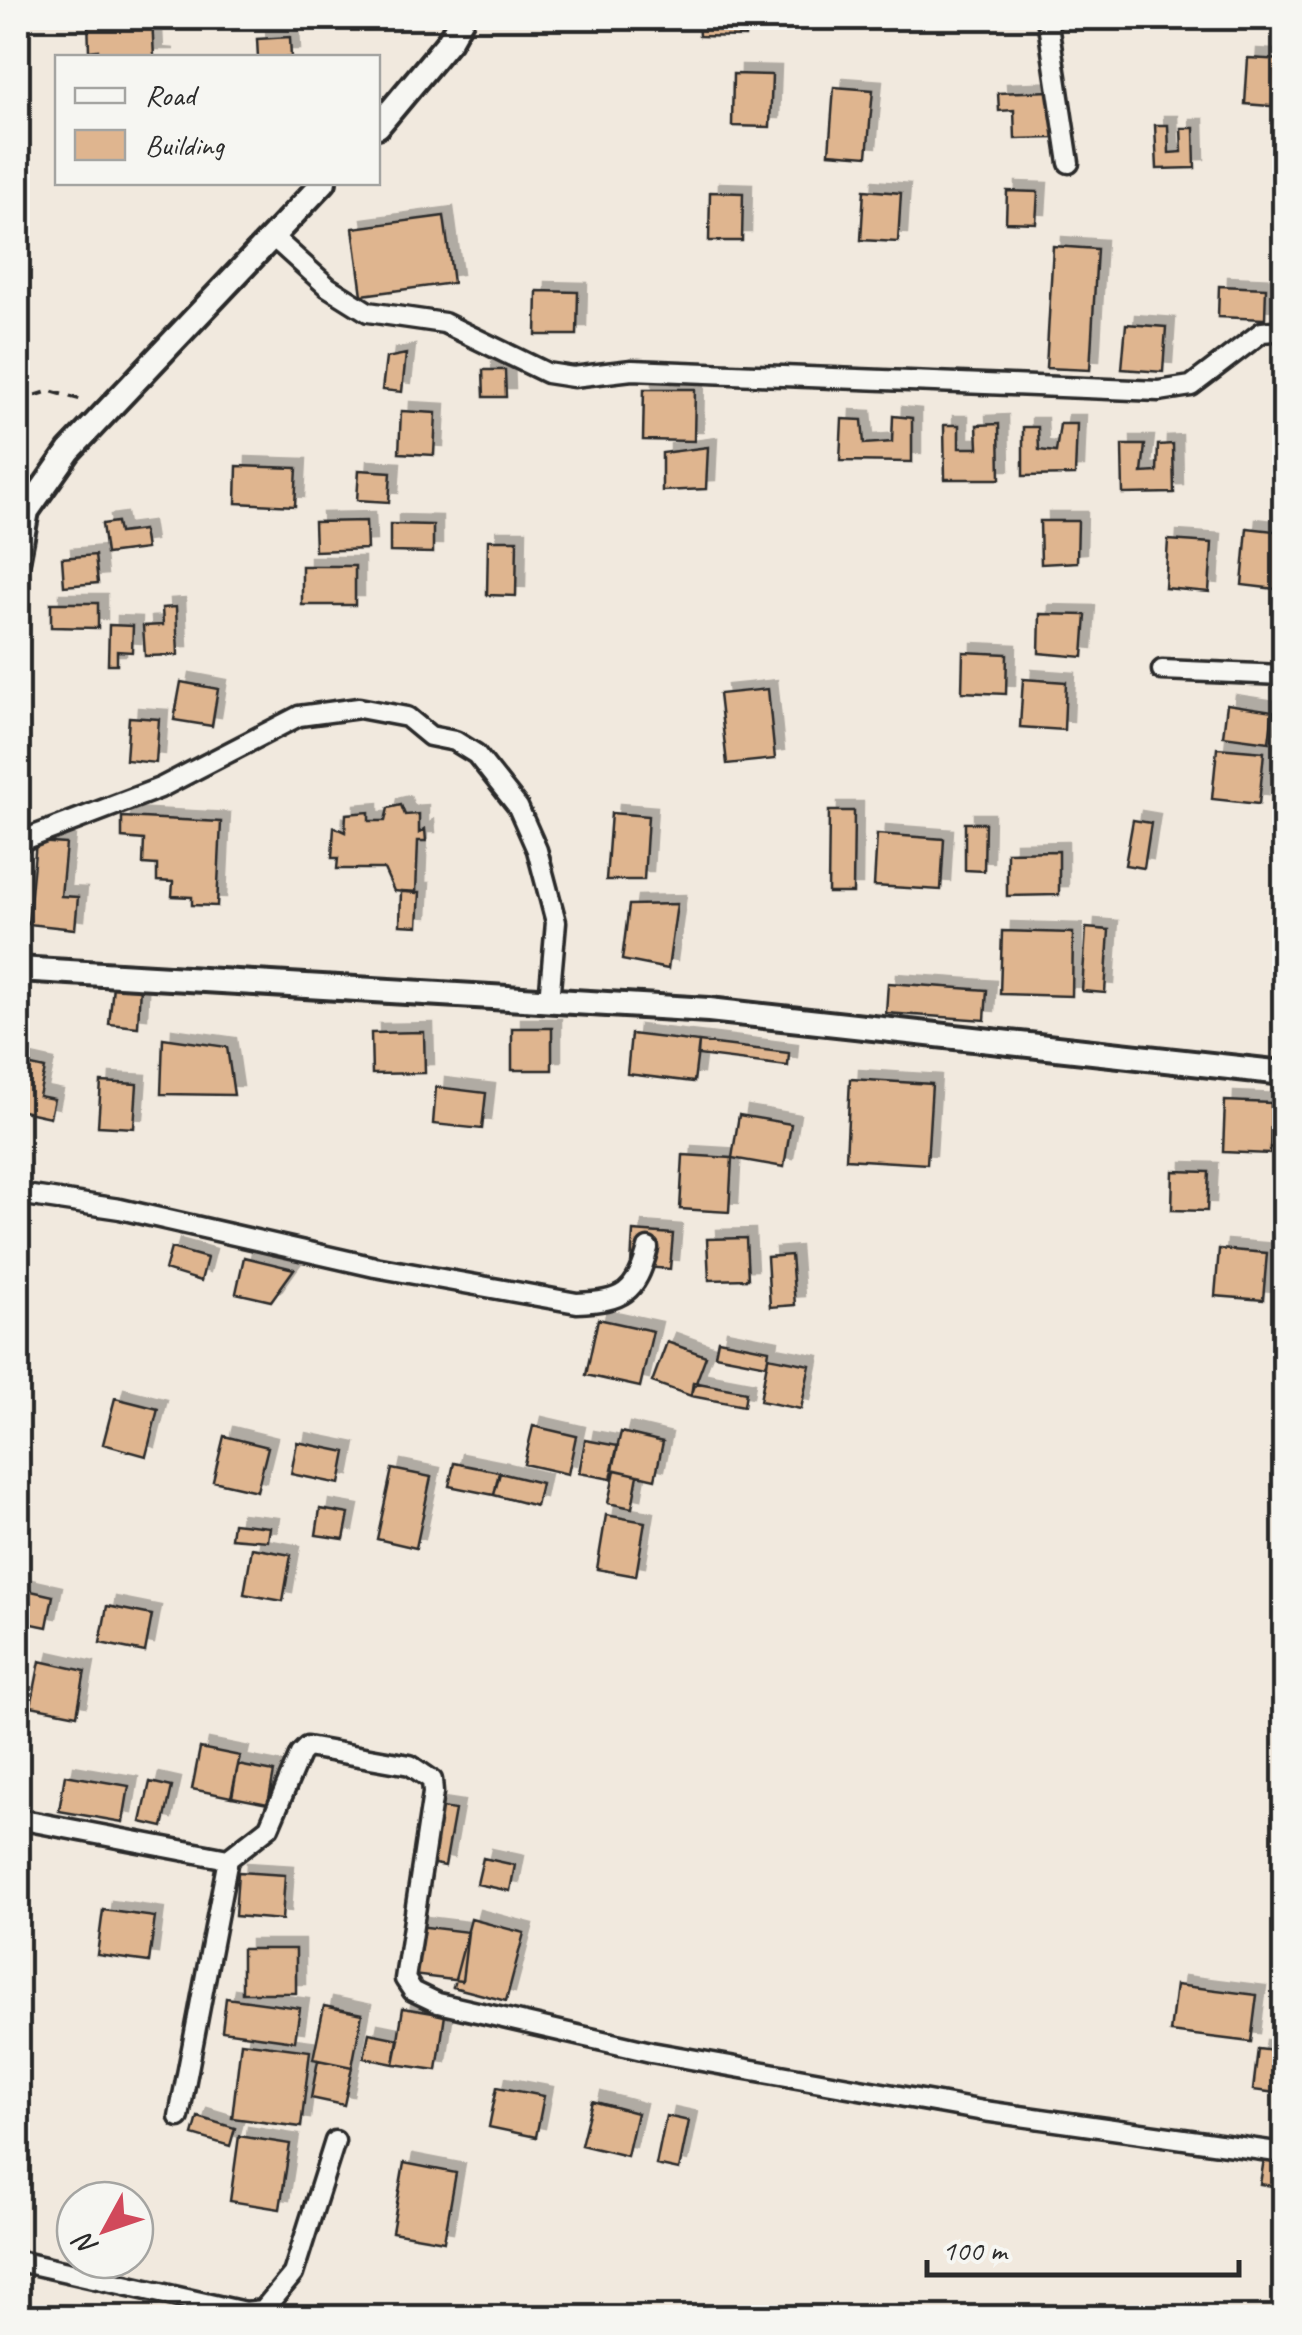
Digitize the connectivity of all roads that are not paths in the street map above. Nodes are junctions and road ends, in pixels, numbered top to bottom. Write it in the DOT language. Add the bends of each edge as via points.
graph roads {
  1 [pos="462,18"];
  2 [pos="1047,18"];
  3 [pos="380,124"];
  4 [pos="1069,163"];
  5 [pos="321,185"];
  6 [pos="274,238"];
  7 [pos="1284,330"];
  8 [pos="18,558"];
  9 [pos="1162,670"];
  10 [pos="1284,675"];
  11 [pos="18,842"];
  12 [pos="18,968"];
  13 [pos="549,1001"];
  14 [pos="1284,1074"];
  15 [pos="18,1194"];
  16 [pos="648,1248"];
  17 [pos="18,1820"];
  18 [pos="228,1859"];
  19 [pos="179,2117"];
  20 [pos="335,2142"];
  21 [pos="1284,2153"];
  22 [pos="18,2261"];
  1 -- 3 [label="street"];
  2 -- 4 [label="street"];
  5 -- 6 [label="street"];
  6 -- 7 [label="street" via="328,287 368,312 444,323 516,360 573,377 632,370 1159,391 1190,386 1262,332"];
  6 -- 8 [label="street" via="38,490"];
  9 -- 10 [label="street"];
  11 -- 13 [label="street" via="160,788 300,716 358,708 407,717 430,736 476,754 518,807 538,850 556,922"];
  12 -- 13 [label="street"];
  13 -- 14 [label="street" via="709,1010"];
  15 -- 16 [label="street" via="578,1303 610,1302 627,1293"];
  17 -- 18 [label="street"];
  18 -- 19 [label="street"];
  18 -- 21 [label="street" via="269,1826 307,1747 410,1765 432,1780 434,1793 405,1979 438,2003 651,2052 984,2112"];
  20 -- 22 [label="street" via="293,2274 263,2310 245,2312"];
}
